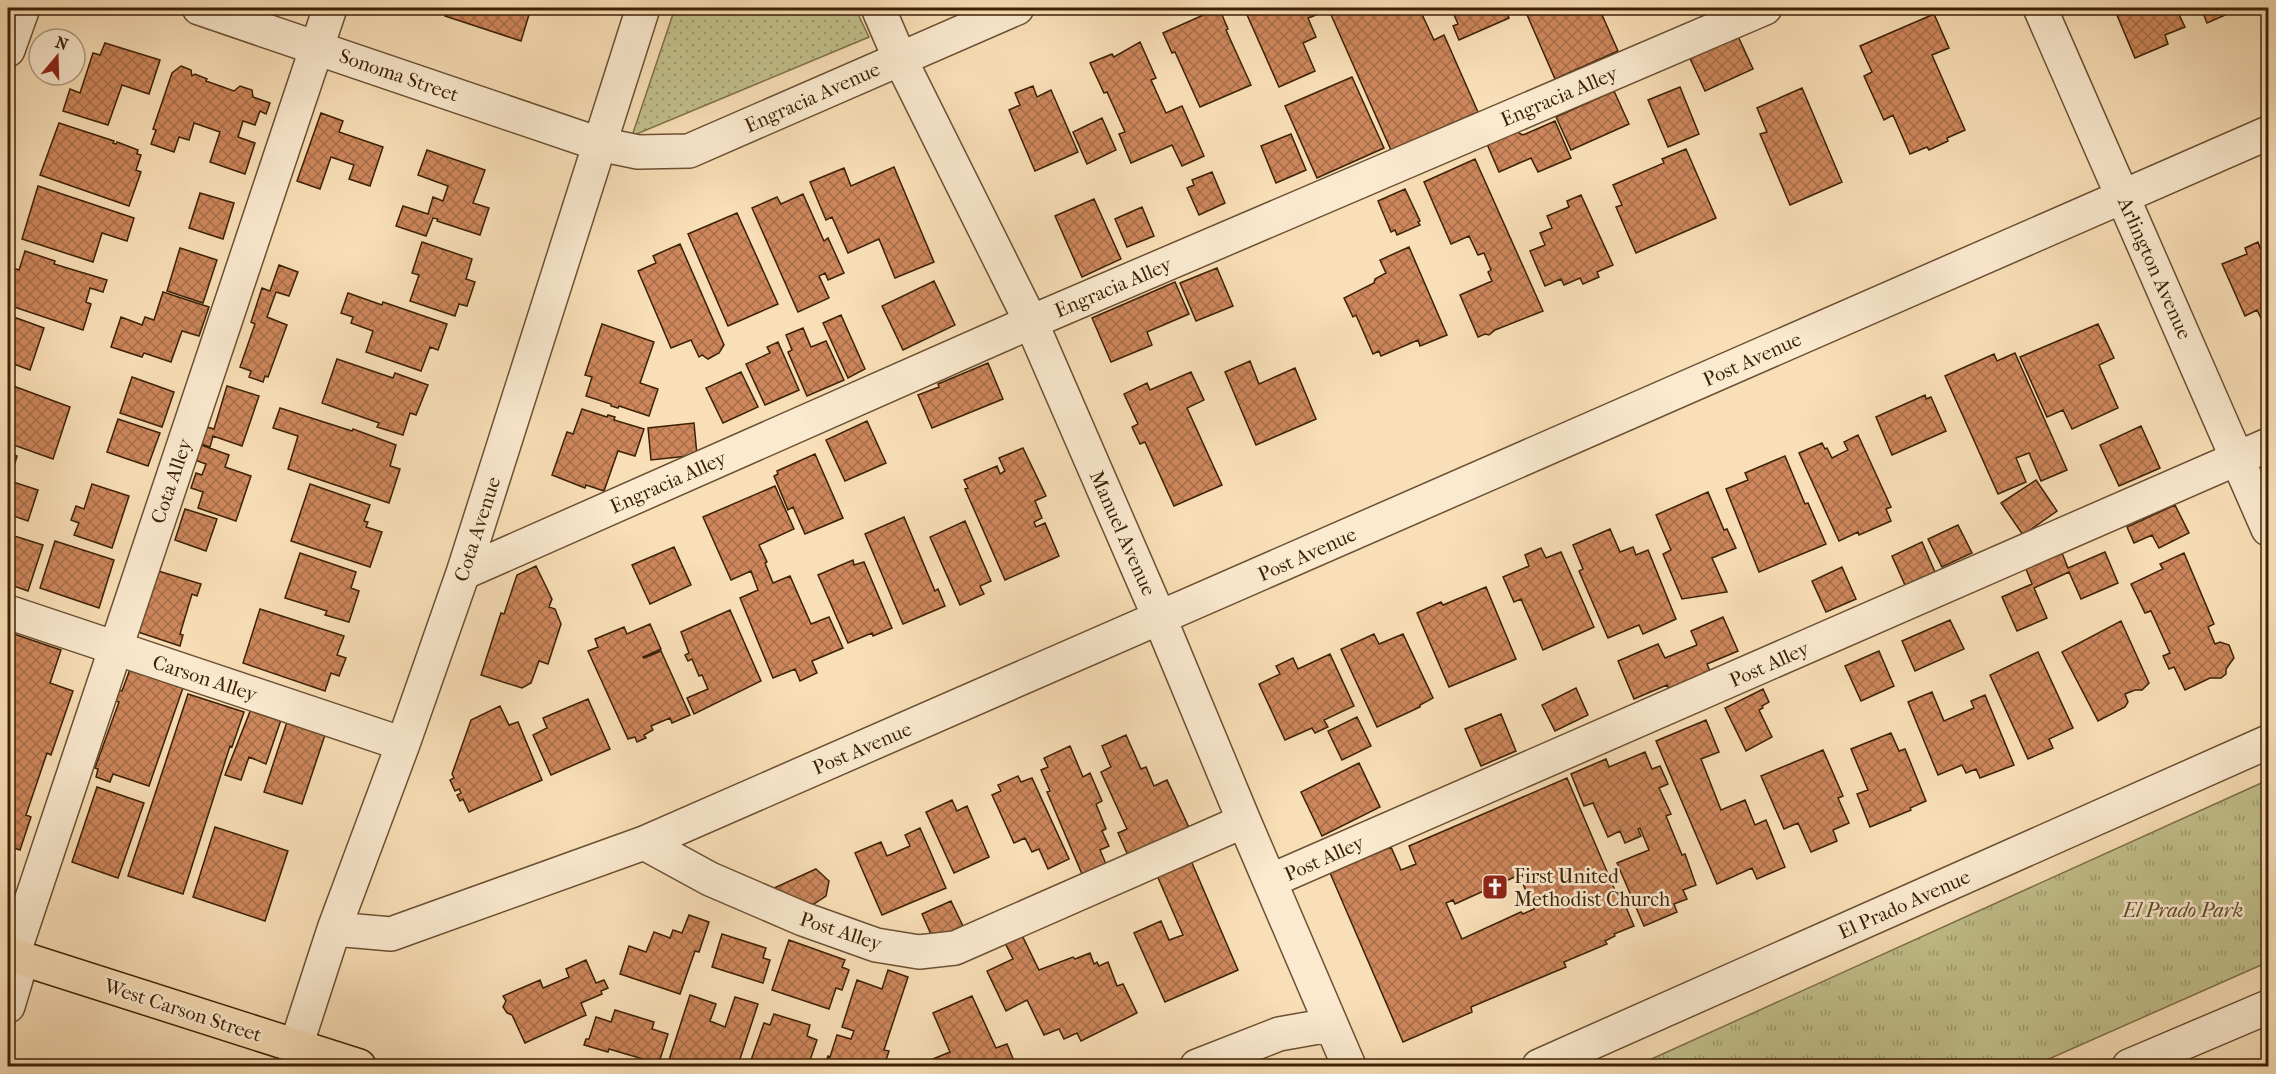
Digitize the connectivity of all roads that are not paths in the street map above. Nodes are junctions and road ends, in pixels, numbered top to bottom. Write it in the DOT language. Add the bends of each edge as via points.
graph roads {
  1 [pos="22,8"];
  2 [pos="199,8"];
  3 [pos="330,8"];
  4 [pos="643,8"];
  5 [pos="878,8"];
  6 [pos="1017,8"];
  7 [pos="1765,8"];
  8 [pos="2040,8"];
  9 [pos="316,47"];
  10 [pos="8,50"];
  11 [pos="900,59"];
  12 [pos="2268,133"];
  13 [pos="599,144"];
  14 [pos="2124,196"];
  15 [pos="1031,322"];
  16 [pos="2268,446"];
  17 [pos="2239,459"];
  18 [pos="2268,529"];
  19 [pos="463,573"];
  20 [pos="8,612"];
  21 [pos="1161,619"];
  22 [pos="115,648"];
  23 [pos="2268,742"];
  24 [pos="403,744"];
  25 [pos="1244,821"];
  26 [pos="644,843"];
  27 [pos="1270,881"];
  28 [pos="334,929"];
  29 [pos="14,956"];
  30 [pos="8,1006"];
  31 [pos="2268,1007"];
  32 [pos="1330,1024"];
  33 [pos="296,1046"];
  34 [pos="359,1066"];
  35 [pos="1197,1066"];
  36 [pos="1349,1066"];
  37 [pos="1539,1066"];
  38 [pos="2129,1066"];
  1 -- 10 [label="street"];
  2 -- 9 [label="street, Sonoma Street"];
  3 -- 9 [label="street, Cota Alley"];
  4 -- 13 [label="street, Cota Avenue"];
  5 -- 11 [label="street, Manuel Avenue"];
  6 -- 11 [label="street, Engracia Avenue"];
  7 -- 15 [label="street, Engracia Alley"];
  8 -- 14 [label="street, Arlington Avenue"];
  9 -- 13 [label="street, Sonoma Street"];
  9 -- 22 [label="street, Cota Alley"];
  11 -- 13 [label="street, Engracia Avenue" via="689,151 638,152"];
  11 -- 15 [label="street, Manuel Avenue"];
  12 -- 14 [label="street, Post Avenue"];
  13 -- 19 [label="street, Cota Avenue"];
  14 -- 17 [label="street, Arlington Avenue"];
  14 -- 21 [label="street, Post Avenue"];
  15 -- 19 [label="street, Engracia Alley"];
  15 -- 21 [label="street, Manuel Avenue"];
  16 -- 17 [label="street, Post Alley"];
  17 -- 18 [label="street, Arlington Avenue"];
  17 -- 27 [label="street, Post Alley"];
  19 -- 24 [label="street, Cota Avenue"];
  20 -- 22 [label="street, Carson Alley"];
  21 -- 25 [label="street, Manuel Avenue"];
  21 -- 26 [label="street, Post Avenue"];
  22 -- 24 [label="street, Carson Alley"];
  22 -- 29 [label="street, Cota Alley"];
  23 -- 37 [label="street, El Prado Avenue"];
  24 -- 28 [label="street, Cota Avenue"];
  25 -- 26 [label="street, Post Alley" via="955,948 919,952 876,945 803,920 710,879"];
  25 -- 27 [label="street, Manuel Avenue"];
  26 -- 28 [label="street, Post Avenue" via="391,934"];
  27 -- 32 [label="street, Manuel Avenue"];
  28 -- 33 [label="street, Cota Avenue"];
  29 -- 30 [label="street, Cota Alley"];
  29 -- 33 [label="main road, West Carson Street"];
  31 -- 38 [label="street"];
  32 -- 35 [label="street" via="1279,1034"];
  32 -- 36 [label="street, Manuel Avenue"];
  33 -- 34 [label="main road, West Carson Street"];
}
